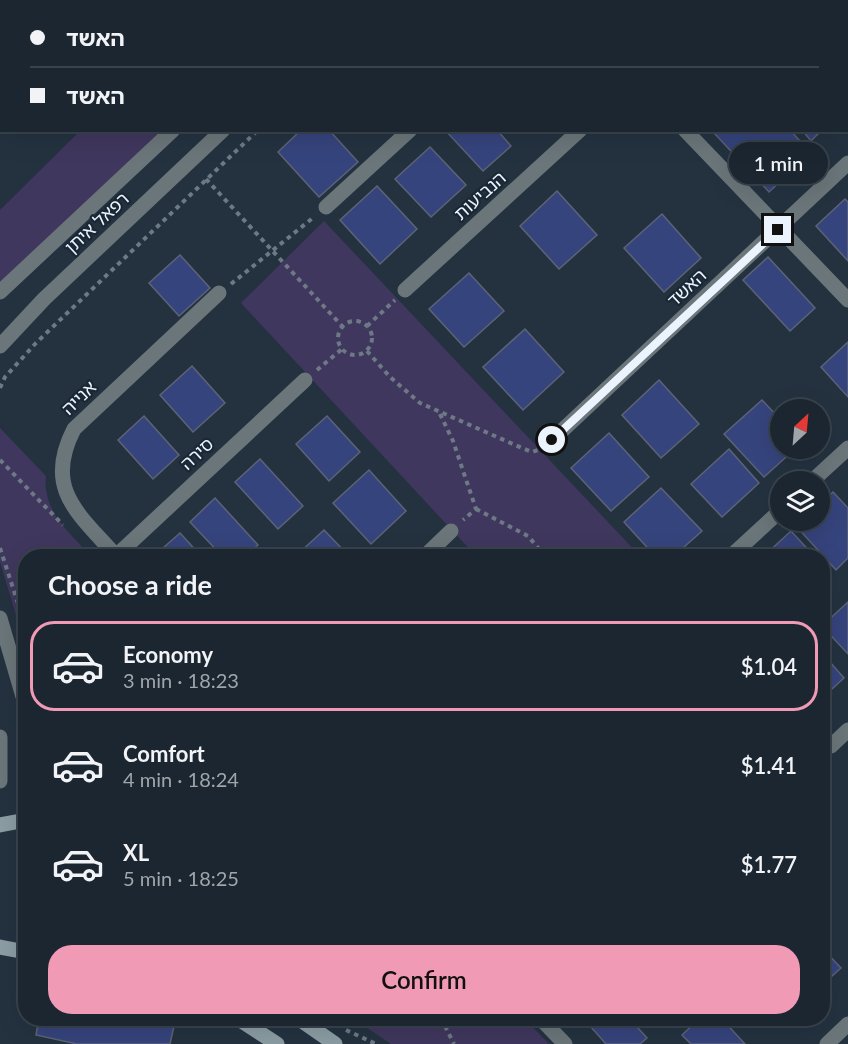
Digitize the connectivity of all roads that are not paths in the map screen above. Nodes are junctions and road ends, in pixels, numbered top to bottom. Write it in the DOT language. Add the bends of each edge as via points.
graph roads {
  1 [pos="171,132"];
  2 [pos="221,132"];
  3 [pos="408,132"];
  4 [pos="578,132"];
  5 [pos="688,132"];
  6 [pos="848,163"];
  7 [pos="326,207"];
  8 [pos="778,230"];
  9 [pos="405,290"];
  10 [pos="0,292"];
  11 [pos="219,293"];
  12 [pos="848,300"];
  13 [pos="0,346"];
  14 [pos="305,380"];
  15 [pos="552,440"];
  16 [pos="848,447"];
  17 [pos="823,471"];
  18 [pos="770,520"];
  19 [pos="452,531"];
  20 [pos="110,549"];
  21 [pos="124,549"];
  22 [pos="433,549"];
  23 [pos="739,549"];
  24 [pos="0,618"];
  25 [pos="18,680"];
  26 [pos="848,730"];
  27 [pos="0,737"];
  28 [pos="831,746"];
  29 [pos="0,781"];
  30 [pos="18,822"];
  31 [pos="0,825"];
  32 [pos="2,949"];
  33 [pos="18,951"];
  34 [pos="848,1024"];
  35 [pos="250,1026"];
  36 [pos="309,1026"];
  37 [pos="548,1026"];
  38 [pos="278,1044"];
  39 [pos="335,1044"];
  40 [pos="565,1044"];
  41 [pos="827,1044"];
  1 -- 10 [label="street, רפאל איתן"];
  2 -- 13 [label="street, רפאל איתן" via="44,298"];
  3 -- 7 [label="street"];
  4 -- 9 [label="street, הנביעות"];
  5 -- 8 [label="street"];
  6 -- 8 [label="street, האשד"];
  8 -- 12 [label="street"];
  8 -- 15 [label="street, האשד"];
  11 -- 20 [label="street, אנייה" via="74,429 64,448 61,474 69,503"];
  14 -- 21 [label="street, סירה"];
  16 -- 17 [label="street"];
  18 -- 23 [label="street"];
  19 -- 22 [label="street"];
  24 -- 25 [label="street"];
  26 -- 28 [label="street"];
  27 -- 29 [label="street"];
  30 -- 31 [label="main road"];
  32 -- 33 [label="main road"];
  34 -- 41 [label="street"];
  35 -- 38 [label="main road"];
  36 -- 39 [label="main road"];
  37 -- 40 [label="street"];
}
